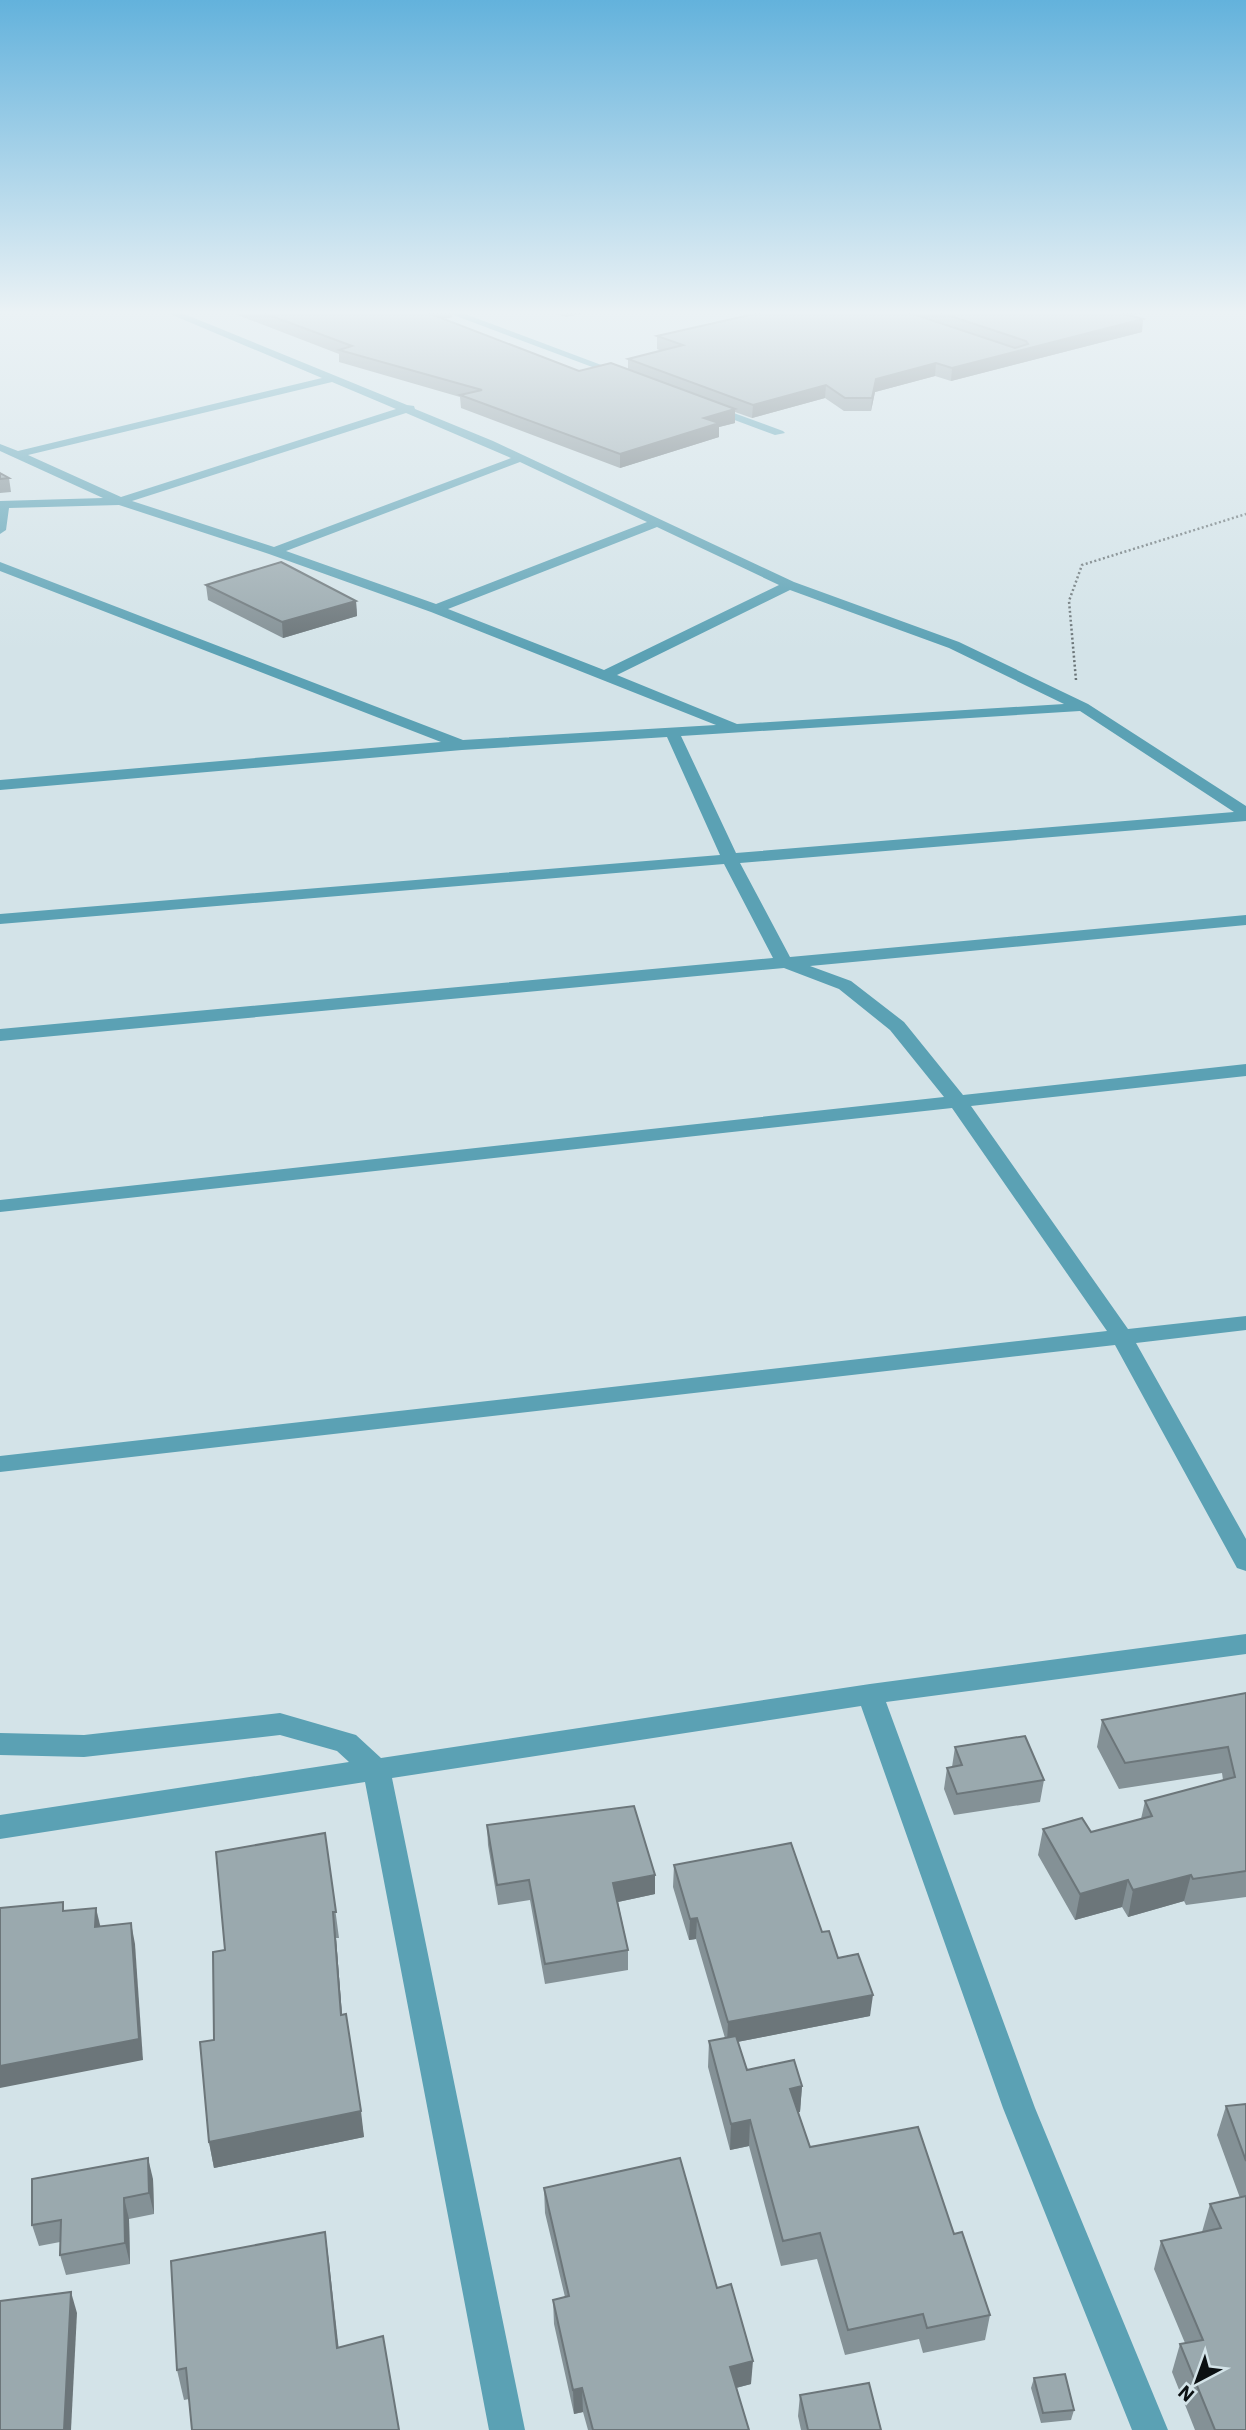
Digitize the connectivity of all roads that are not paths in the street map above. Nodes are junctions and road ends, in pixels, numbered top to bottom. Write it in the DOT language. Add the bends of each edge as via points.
graph roads {
  1 [pos="143,424"];
  2 [pos="359,424"];
  3 [pos="446,424"];
  4 [pos="756,424"];
  5 [pos="779,433"];
  6 [pos="0,447"];
  7 [pos="16,455"];
  8 [pos="520,458"];
  9 [pos="120,501"];
  10 [pos="2,505"];
  11 [pos="656,523"];
  12 [pos="0,530"];
  13 [pos="274,551"];
  14 [pos="0,566"];
  15 [pos="789,586"];
  16 [pos="436,610"];
  17 [pos="604,676"];
  18 [pos="1083,707"];
  19 [pos="738,727"];
  20 [pos="672,732"];
  21 [pos="462,745"];
  22 [pos="0,785"];
  23 [pos="1246,815"];
  24 [pos="730,859"];
  25 [pos="0,919"];
  26 [pos="1246,920"];
  27 [pos="784,962"];
  28 [pos="0,1035"];
  29 [pos="1246,1070"];
  30 [pos="958,1102"];
  31 [pos="0,1206"];
  32 [pos="1246,1323"];
  33 [pos="1122,1337"];
  34 [pos="0,1464"];
  35 [pos="1246,1562"];
  36 [pos="1246,1644"];
  37 [pos="870,1694"];
  38 [pos="0,1744"];
  39 [pos="377,1771"];
  40 [pos="0,1827"];
  41 [pos="507,2430"];
  42 [pos="1150,2430"];
  1 -- 7 [label="street"];
  2 -- 9 [label="street"];
  3 -- 8 [label="street"];
  4 -- 5 [label="street"];
  6 -- 7 [label="street"];
  7 -- 9 [label="street"];
  8 -- 11 [label="street"];
  8 -- 13 [label="street"];
  9 -- 10 [label="street"];
  9 -- 13 [label="street"];
  10 -- 12 [label="street"];
  11 -- 15 [label="street"];
  11 -- 16 [label="street"];
  13 -- 16 [label="street"];
  14 -- 21 [label="street"];
  15 -- 17 [label="street"];
  15 -- 18 [label="street" via="954,645"];
  16 -- 17 [label="street"];
  17 -- 19 [label="street"];
  18 -- 19 [label="street"];
  18 -- 23 [label="street"];
  19 -- 20 [label="street"];
  20 -- 21 [label="street"];
  20 -- 24 [label="street"];
  21 -- 22 [label="street"];
  23 -- 24 [label="street"];
  24 -- 25 [label="street"];
  24 -- 27 [label="street"];
  26 -- 27 [label="street"];
  27 -- 28 [label="street"];
  27 -- 30 [label="street" via="845,985 897,1026"];
  29 -- 30 [label="street"];
  30 -- 31 [label="street"];
  30 -- 33 [label="street"];
  32 -- 33 [label="street"];
  33 -- 34 [label="street"];
  33 -- 35 [label="street"];
  36 -- 37 [label="street"];
  37 -- 39 [label="street"];
  37 -- 42 [label="street" via="1018,2108"];
  38 -- 39 [label="street" via="84,1746 280,1724 346,1743"];
  39 -- 40 [label="street"];
  39 -- 41 [label="street"];
}
